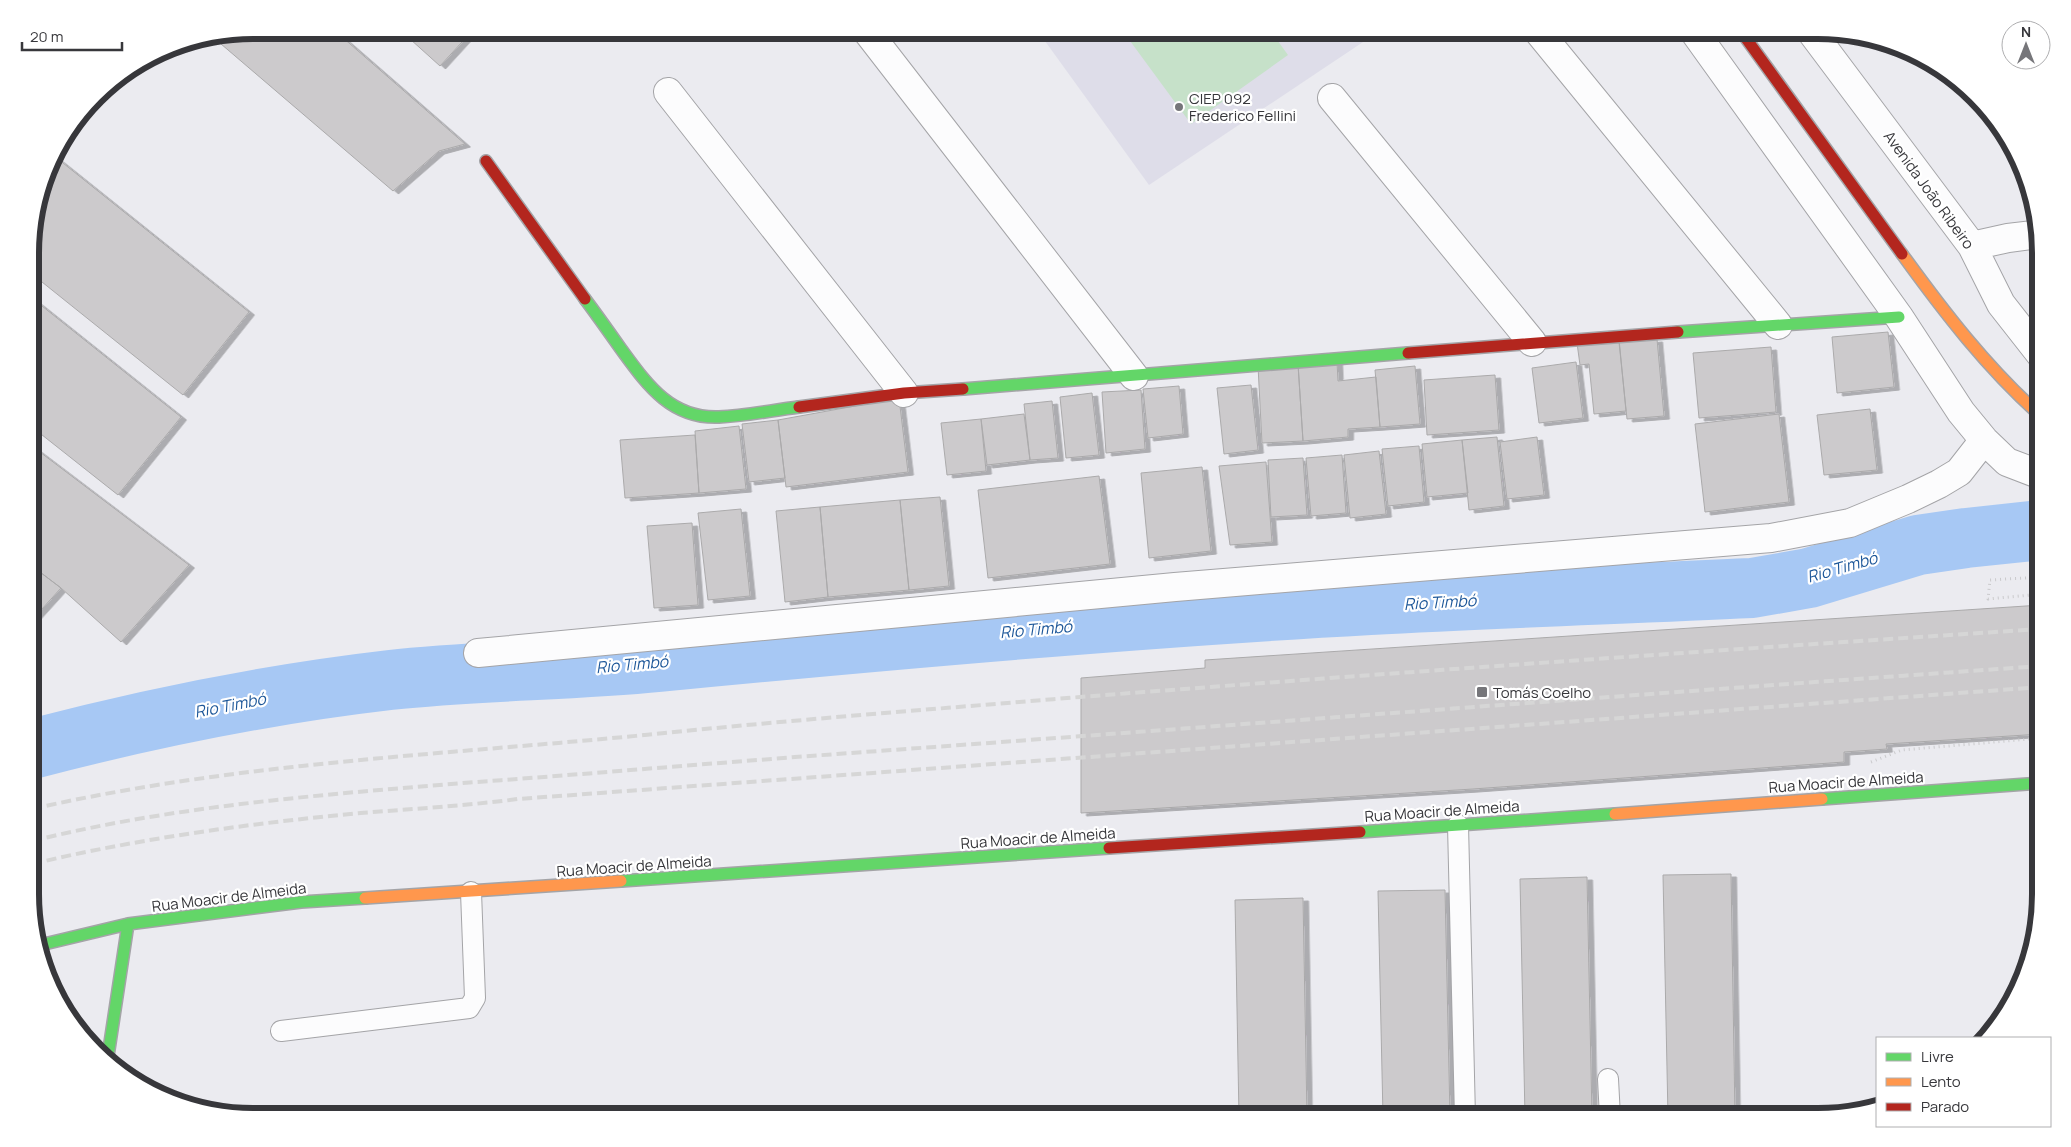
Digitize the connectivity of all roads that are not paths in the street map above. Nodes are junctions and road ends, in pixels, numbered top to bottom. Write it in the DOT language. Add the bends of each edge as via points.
graph roads {
  1 [pos="873,39"];
  2 [pos="1544,39"];
  3 [pos="1699,39"];
  4 [pos="1747,39"];
  5 [pos="1817,39"];
  6 [pos="668,92"];
  7 [pos="1332,98"];
  8 [pos="486,161"];
  9 [pos="2031,235"];
  10 [pos="1972,246"];
  11 [pos="1899,317"];
  12 [pos="1778,325"];
  13 [pos="1532,342"];
  14 [pos="2032,345"];
  15 [pos="1134,376"];
  16 [pos="904,393"];
  17 [pos="2032,409"];
  18 [pos="1984,440"];
  19 [pos="2032,472"];
  20 [pos="478,653"];
  21 [pos="2032,785"];
  22 [pos="1458,825"];
  23 [pos="471,892"];
  24 [pos="128,924"];
  25 [pos="45,944"];
  26 [pos="281,1031"];
  27 [pos="109,1052"];
  28 [pos="1608,1079"];
  29 [pos="1465,1108"];
  30 [pos="1610,1108"];
  1 -- 15 [label="street"];
  2 -- 12 [label="street"];
  3 -- 11 [label="street"];
  4 -- 17 [label="main road" via="1951,321"];
  5 -- 10 [label="street, Avenida João Ribeiro"];
  6 -- 16 [label="street"];
  7 -- 13 [label="street"];
  8 -- 16 [label="main road" via="648,385 670,405 693,414 718,417"];
  9 -- 10 [label="street"];
  10 -- 14 [label="street, Avenida João Ribeiro" via="2001,304"];
  11 -- 12 [label="main road"];
  11 -- 18 [label="street" via="1961,412"];
  12 -- 13 [label="main road"];
  13 -- 15 [label="main road"];
  15 -- 16 [label="main road"];
  18 -- 19 [label="street" via="2006,462"];
  18 -- 20 [label="street" via="1959,472 1908,499 1850,523 1771,538 1175,588"];
  21 -- 22 [label="main road, Rua Moacir de Almeida"];
  22 -- 23 [label="main road, Rua Moacir de Almeida"];
  22 -- 29 [label="lane"];
  23 -- 24 [label="main road, Rua Moacir de Almeida" via="301,902"];
  23 -- 26 [label="lane" via="475,998 469,1008"];
  24 -- 25 [label="main road, Rua Moacir de Almeida"];
  24 -- 27 [label="main road"];
  28 -- 30 [label="lane"];
}
